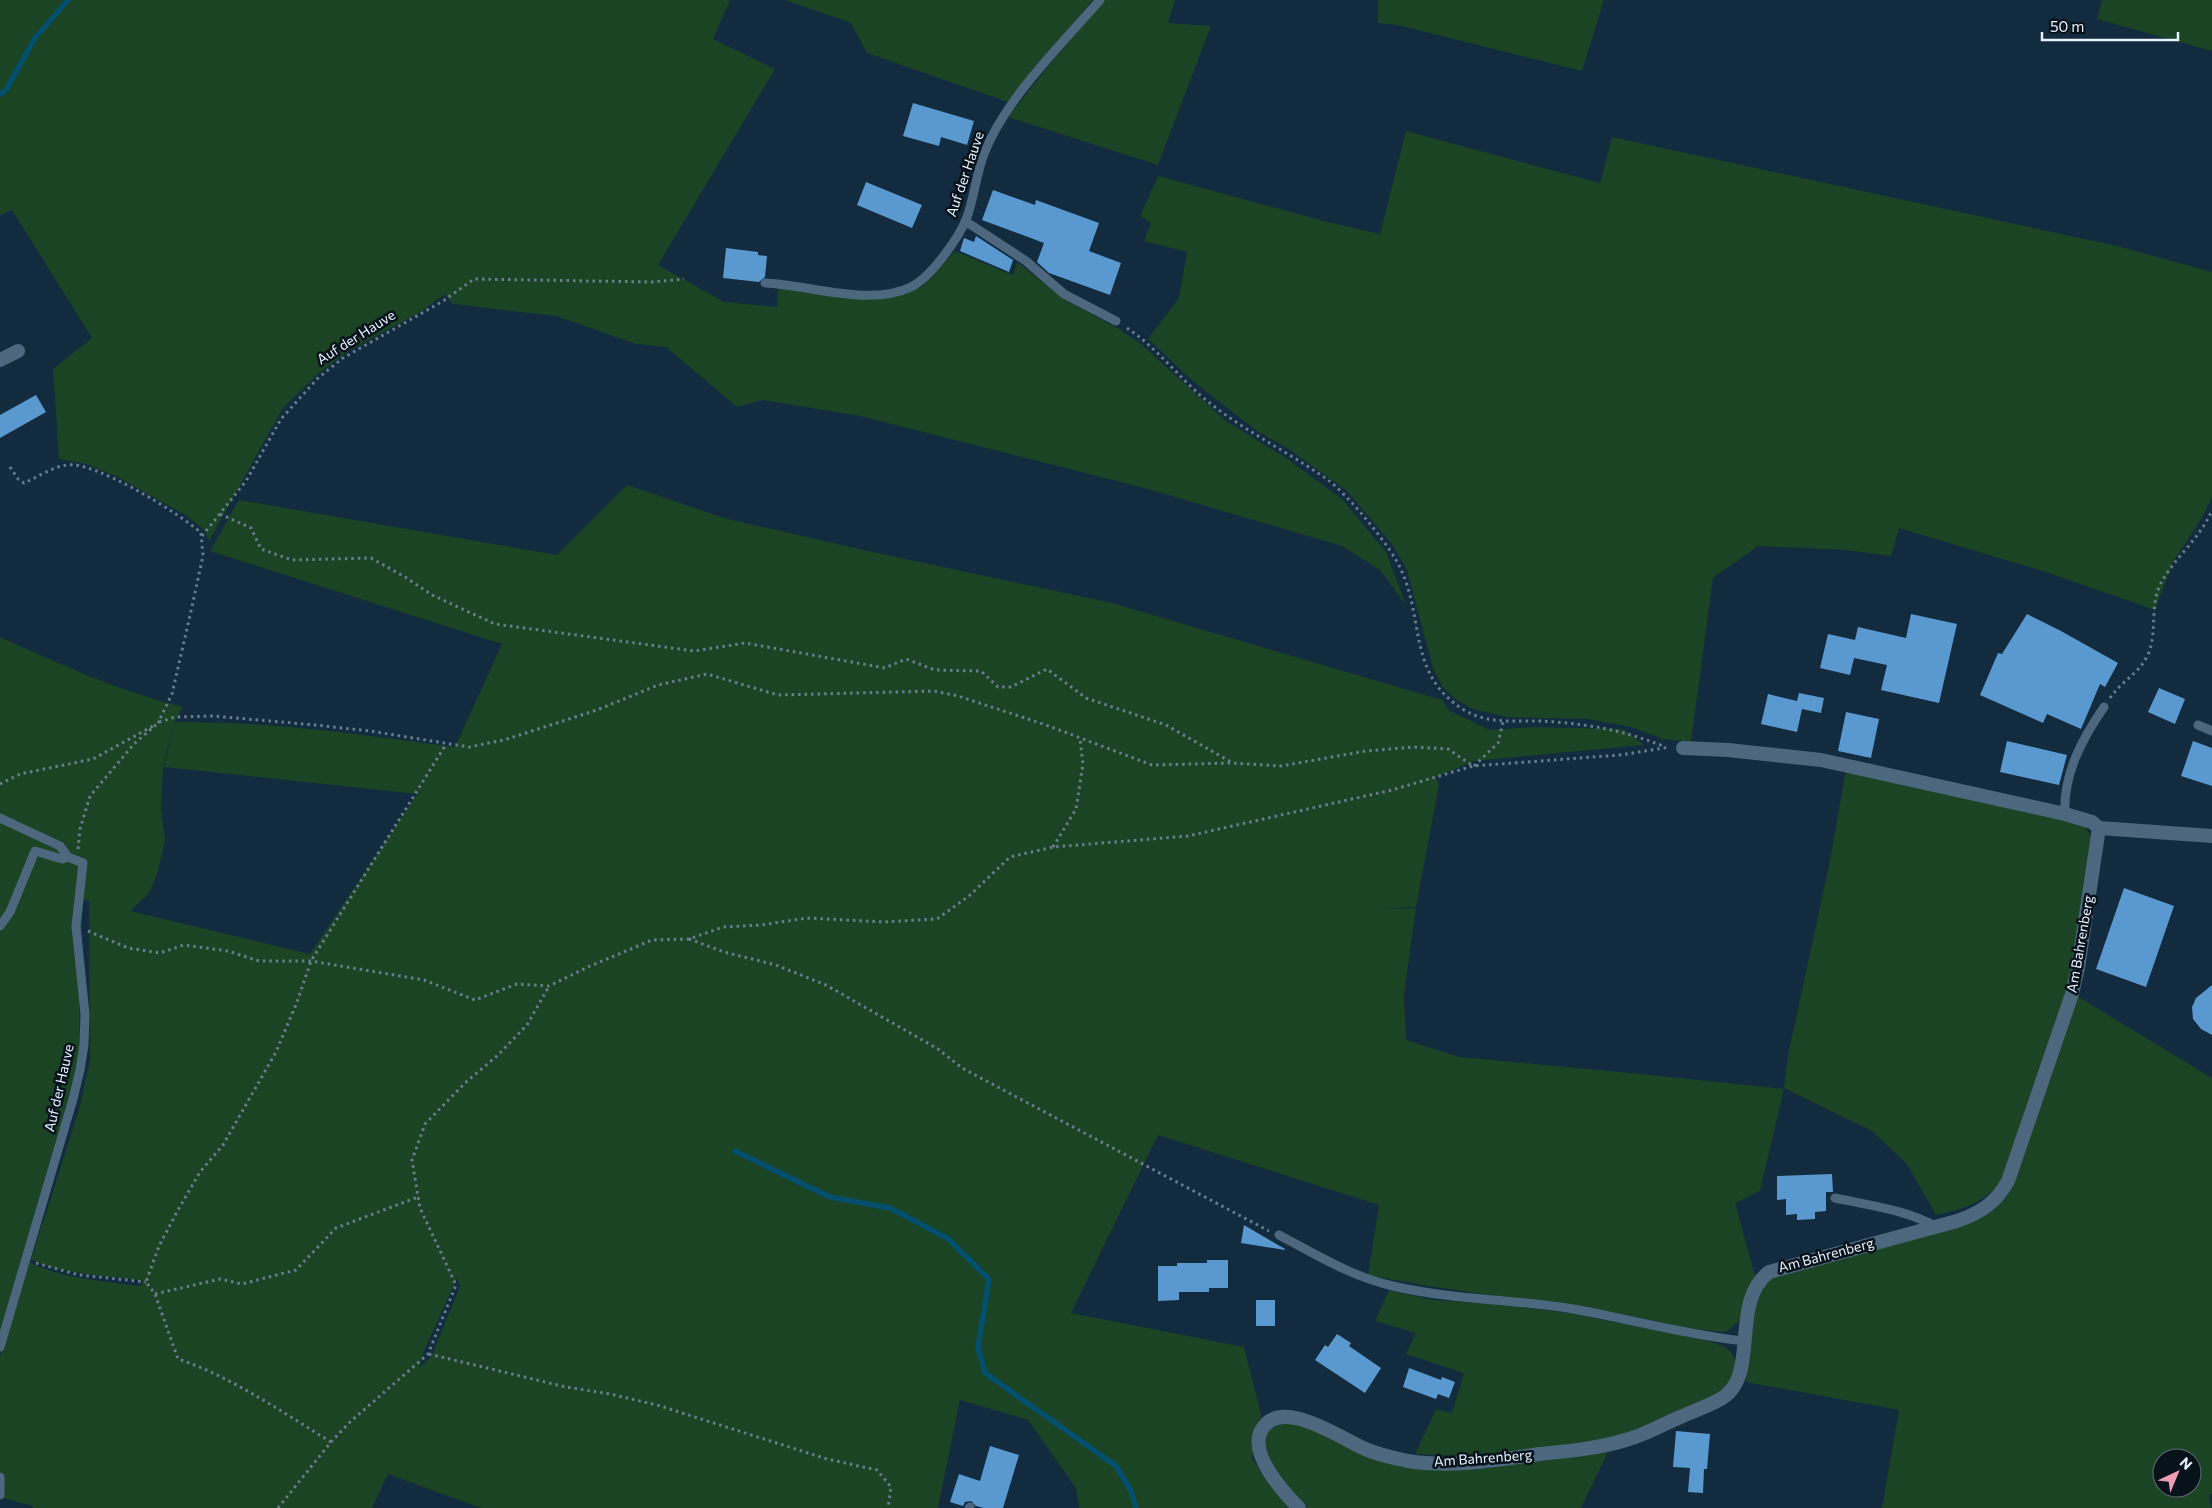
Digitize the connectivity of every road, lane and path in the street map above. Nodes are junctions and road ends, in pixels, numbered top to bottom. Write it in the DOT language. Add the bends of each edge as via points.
graph roads {
  1 [pos="1100,0"];
  2 [pos="965,221"];
  3 [pos="684,279"];
  4 [pos="765,283"];
  5 [pos="1116,321"];
  6 [pos="18,351"];
  7 [pos="0,360"];
  8 [pos="10,467"];
  9 [pos="2212,510"];
  10 [pos="220,514"];
  11 [pos="202,536"];
  12 [pos="2104,707"];
  13 [pos="159,722"];
  14 [pos="1503,722"];
  15 [pos="2198,725"];
  16 [pos="2212,731"];
  17 [pos="1080,739"];
  18 [pos="445,746"];
  19 [pos="1683,748"];
  20 [pos="1232,763"];
  21 [pos="1473,766"];
  22 [pos="0,784"];
  23 [pos="2065,814"];
  24 [pos="0,818"];
  25 [pos="2100,828"];
  26 [pos="2212,836"];
  27 [pos="1053,847"];
  28 [pos="68,857"];
  29 [pos="83,863"];
  30 [pos="0,926"];
  31 [pos="76,926"];
  32 [pos="688,939"];
  33 [pos="311,961"];
  34 [pos="549,986"];
  35 [pos="418,1197"];
  36 [pos="1835,1198"];
  37 [pos="1937,1227"];
  38 [pos="1279,1235"];
  39 [pos="27,1258"];
  40 [pos="146,1282"];
  41 [pos="155,1294"];
  42 [pos="1744,1341"];
  43 [pos="0,1347"];
  44 [pos="428,1354"];
  45 [pos="331,1442"];
  46 [pos="0,1476"];
  47 [pos="0,1495"];
  48 [pos="278,1508"];
  49 [pos="888,1508"];
  50 [pos="1300,1508"];
  1 -- 2 [label="lane, Auf der Hauve" via="1033,78 992,136 983,156"];
  2 -- 4 [label="lane, Auf der Hauve" via="932,270 919,282 902,290 860,294"];
  2 -- 5 [label="lane" via="1026,261 1064,294"];
  3 -- 10 [label="path, Auf der Hauve" via="652,282 474,279 443,301 342,358 317,379 281,419 246,481"];
  5 -- 14 [label="path" via="1147,343 1208,402 1328,481 1344,495 1389,550 1402,572 1424,662 1435,684 1466,711"];
  6 -- 7 [label="street"];
  8 -- 11 [label="path" via="24,483 69,464 119,480 190,523"];
  9 -- 12 [label="path" via="2160,585 2154,636 2144,664 2120,685"];
  10 -- 11 [label="path, Auf der Hauve"];
  10 -- 20 [label="path" via="251,528 261,550 292,560 371,558 432,595 495,624 694,651 745,643 885,668 906,659 936,670 981,670 998,687 1011,686 1047,669 1086,698 1166,725"];
  11 -- 13 [label="path" via="203,556 172,694"];
  12 -- 23 [label="lane" via="2086,732 2068,778"];
  13 -- 17 [label="path" via="175,716 213,716 370,731 469,747 504,740 597,710 658,685 707,674 778,695 934,690"];
  13 -- 22 [label="path" via="92,759 20,774"];
  13 -- 29 [label="path" via="134,744 90,796 80,829 78,851"];
  14 -- 21 [label="path" via="1498,743"];
  14 -- 21 [label="path" via="1582,725 1631,733 1667,747 1620,755"];
  15 -- 16 [label="lane"];
  17 -- 20 [label="path" via="1152,765"];
  17 -- 27 [label="path" via="1083,764 1076,809"];
  18 -- 33 [label="path"];
  19 -- 23 [label="street" via="1821,760"];
  20 -- 21 [label="path" via="1281,766 1366,751 1414,747 1448,749"];
  21 -- 27 [label="path" via="1392,790 1188,836"];
  23 -- 25 [label="street" via="2092,822"];
  24 -- 28 [label="lane" via="60,846"];
  25 -- 26 [label="street"];
  25 -- 37 [label="street, Am Bahrenberg" via="2076,976 2008,1181 1985,1208"];
  27 -- 32 [label="path" via="1010,857 969,896 937,920 885,922 807,918 723,927"];
  28 -- 29 [label="lane"];
  28 -- 30 [label="lane" via="62,859 36,851 10,912"];
  29 -- 31 [label="lane, Auf der Hauve"];
  31 -- 33 [label="path" via="128,948 160,953 184,945 228,951 259,961"];
  31 -- 39 [label="lane, Auf der Hauve" via="86,1014 84,1045 73,1100"];
  32 -- 34 [label="path" via="652,940"];
  32 -- 38 [label="path" via="776,965 826,985 938,1049 962,1068 1254,1225"];
  33 -- 34 [label="path" via="424,980 475,1000 517,984"];
  33 -- 40 [label="path" via="276,1052 223,1145 200,1172 178,1210"];
  34 -- 35 [label="path" via="527,1025 425,1124 412,1160"];
  35 -- 41 [label="path" via="336,1228 296,1270 242,1284 220,1279"];
  35 -- 44 [label="path" via="420,1208 456,1285"];
  36 -- 37 [label="lane" via="1909,1215"];
  37 -- 42 [label="street, Am Bahrenberg" via="1769,1272 1758,1283 1750,1299"];
  38 -- 42 [label="lane" via="1361,1276 1392,1286 1569,1309 1709,1338"];
  39 -- 40 [label="path" via="40,1266 79,1275"];
  39 -- 43 [label="lane, Auf der Hauve"];
  40 -- 41 [label="path"];
  41 -- 45 [label="path" via="178,1359 246,1391"];
  42 -- 50 [label="street, Am Bahrenberg" via="1738,1380 1720,1400 1630,1439 1578,1450 1484,1461 1410,1461 1372,1452 1299,1418 1285,1416 1273,1419 1261,1429 1261,1456 1273,1478"];
  44 -- 45 [label="path"];
  44 -- 49 [label="path" via="657,1405 827,1459 877,1470 891,1487"];
  45 -- 48 [label="path"];
  46 -- 47 [label="lane"];
}
